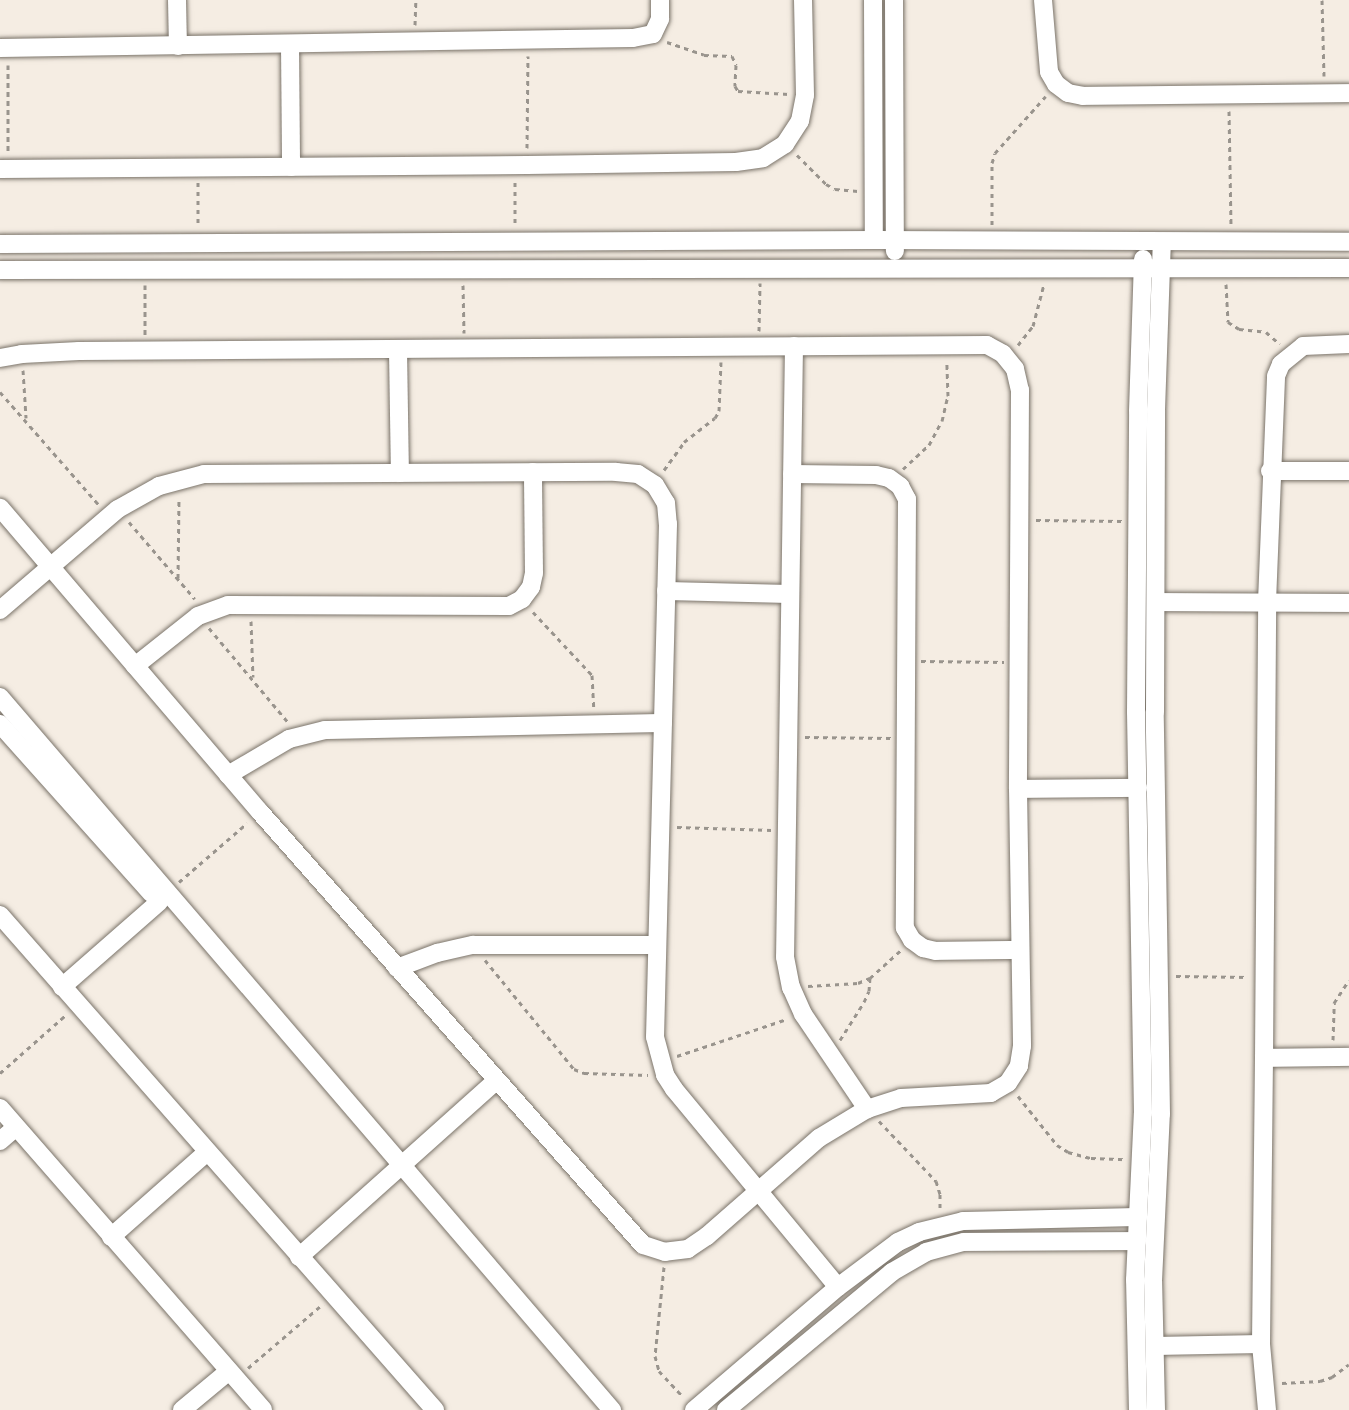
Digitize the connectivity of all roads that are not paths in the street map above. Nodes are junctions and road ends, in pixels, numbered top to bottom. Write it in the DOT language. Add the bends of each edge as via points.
graph roads {
  1 [pos="177,0"];
  2 [pos="660,0"];
  3 [pos="803,0"];
  4 [pos="873,0"];
  5 [pos="894,0"];
  6 [pos="1043,0"];
  7 [pos="290,44"];
  8 [pos="178,46"];
  9 [pos="4,48"];
  10 [pos="1349,93"];
  11 [pos="291,167"];
  12 [pos="4,169"];
  13 [pos="874,240"];
  14 [pos="895,241"];
  15 [pos="726,242"];
  16 [pos="1153,242"];
  17 [pos="1349,242"];
  18 [pos="0,244"];
  19 [pos="895,268"];
  20 [pos="1349,268"];
  21 [pos="726,269"];
  22 [pos="0,270"];
  23 [pos="1152,270"];
  24 [pos="1349,344"];
  25 [pos="794,346"];
  26 [pos="398,350"];
  27 [pos="0,358"];
  28 [pos="1270,471"];
  29 [pos="1349,471"];
  30 [pos="533,472"];
  31 [pos="400,473"];
  32 [pos="792,474"];
  33 [pos="0,508"];
  34 [pos="50,566"];
  35 [pos="666,591"];
  36 [pos="790,594"];
  37 [pos="1156,602"];
  38 [pos="1267,602"];
  39 [pos="1349,603"];
  40 [pos="0,610"];
  41 [pos="135,666"];
  42 [pos="0,696"];
  43 [pos="1136,712"];
  44 [pos="1155,712"];
  45 [pos="663,723"];
  46 [pos="0,724"];
  47 [pos="228,775"];
  48 [pos="1138,788"];
  49 [pos="1018,789"];
  50 [pos="163,897"];
  51 [pos="0,915"];
  52 [pos="657,945"];
  53 [pos="1020,950"];
  54 [pos="397,968"];
  55 [pos="62,987"];
  56 [pos="1341,1057"];
  57 [pos="1264,1058"];
  58 [pos="496,1081"];
  59 [pos="0,1108"];
  60 [pos="867,1109"];
  61 [pos="16,1127"];
  62 [pos="0,1141"];
  63 [pos="207,1152"];
  64 [pos="397,1169"];
  65 [pos="758,1191"];
  66 [pos="1138,1217"];
  67 [pos="111,1237"];
  68 [pos="1137,1241"];
  69 [pos="299,1257"];
  70 [pos="1144,1280"];
  71 [pos="838,1287"];
  72 [pos="1261,1344"];
  73 [pos="1155,1346"];
  74 [pos="738,1372"];
  75 [pos="232,1375"];
  76 [pos="751,1388"];
  77 [pos="690,1406"];
  78 [pos="182,1410"];
  79 [pos="263,1410"];
  80 [pos="435,1410"];
  81 [pos="596,1410"];
  82 [pos="612,1410"];
  83 [pos="726,1410"];
  84 [pos="1138,1410"];
  85 [pos="1156,1410"];
  86 [pos="1267,1410"];
  1 -- 8 [label="street"];
  2 -- 7 [label="street" via="660,19 653,34 633,38"];
  3 -- 11 [label="street" via="805,95 800,122 785,144 763,158 736,162"];
  4 -- 13 [label="street"];
  5 -- 14 [label="street"];
  6 -- 10 [label="street" via="1049,72 1068,93"];
  7 -- 8 [label="street"];
  7 -- 11 [label="street"];
  8 -- 9 [label="street"];
  11 -- 12 [label="street"];
  13 -- 14 [label="street"];
  13 -- 15 [label="street"];
  14 -- 16 [label="street"];
  14 -- 19 [label="street"];
  15 -- 18 [label="street"];
  15 -- 21 [label="street"];
  16 -- 17 [label="street"];
  16 -- 23 [label="street"];
  19 -- 21 [label="street"];
  19 -- 23 [label="street"];
  20 -- 23 [label="street"];
  21 -- 22 [label="street"];
  23 -- 37 [label="street"];
  23 -- 43 [label="street" via="1138,411"];
  24 -- 28 [label="street" via="1303,346 1281,363 1276,376"];
  25 -- 26 [label="street"];
  25 -- 32 [label="street"];
  25 -- 49 [label="street" via="987,345 1003,354 1015,369 1020,390"];
  26 -- 27 [label="street" via="22,354"];
  26 -- 31 [label="street"];
  28 -- 29 [label="street"];
  28 -- 38 [label="street"];
  30 -- 31 [label="street"];
  30 -- 35 [label="street" via="638,474 655,485 666,503"];
  30 -- 41 [label="street" via="534,573 531,587 522,599 509,606 228,605 201,613"];
  31 -- 34 [label="street" via="204,474 179,479 113,513"];
  32 -- 36 [label="street"];
  32 -- 53 [label="street" via="876,475 900,486 907,499 906,928 912,940 936,951"];
  33 -- 34 [label="street"];
  34 -- 40 [label="street"];
  34 -- 41 [label="street"];
  35 -- 36 [label="street"];
  35 -- 45 [label="street"];
  36 -- 60 [label="street" via="785,957 791,987 803,1014"];
  37 -- 38 [label="street"];
  37 -- 44 [label="street"];
  38 -- 39 [label="street"];
  38 -- 57 [label="street"];
  41 -- 47 [label="street"];
  42 -- 50 [label="street"];
  43 -- 44 [label="street"];
  43 -- 48 [label="street"];
  44 -- 70 [label="street" via="1161,1114"];
  45 -- 47 [label="street" via="325,730 276,745"];
  45 -- 52 [label="street"];
  46 -- 50 [label="street"];
  47 -- 54 [label="street"];
  48 -- 49 [label="street"];
  48 -- 66 [label="street" via="1143,1113"];
  49 -- 53 [label="street"];
  50 -- 55 [label="street"];
  50 -- 64 [label="street"];
  51 -- 55 [label="street"];
  52 -- 54 [label="street" via="473,945"];
  52 -- 65 [label="street" via="655,1037 663,1068"];
  53 -- 60 [label="street" via="1022,1046 1019,1066 1008,1083 991,1093 900,1098"];
  54 -- 58 [label="street"];
  55 -- 63 [label="street"];
  56 -- 57 [label="street"];
  57 -- 72 [label="street"];
  58 -- 64 [label="street"];
  58 -- 65 [label="street" via="643,1245 665,1252 688,1249"];
  59 -- 61 [label="street"];
  60 -- 65 [label="street" via="819,1138"];
  61 -- 62 [label="street"];
  61 -- 67 [label="street"];
  63 -- 67 [label="street"];
  63 -- 69 [label="street"];
  64 -- 69 [label="street"];
  64 -- 81 [label="street"];
  64 -- 82 [label="street"];
  65 -- 71 [label="street"];
  66 -- 68 [label="street"];
  66 -- 71 [label="street" via="963,1221 941,1225 898,1242"];
  67 -- 75 [label="street"];
  68 -- 70 [label="street"];
  68 -- 76 [label="street" via="964,1242 926,1252 892,1272"];
  69 -- 80 [label="street"];
  70 -- 73 [label="street"];
  70 -- 84 [label="street"];
  71 -- 74 [label="street"];
  72 -- 73 [label="street"];
  72 -- 86 [label="street"];
  73 -- 85 [label="street"];
  74 -- 76 [label="street"];
  74 -- 77 [label="street"];
  75 -- 78 [label="street"];
  75 -- 79 [label="street"];
  76 -- 83 [label="street"];
}
